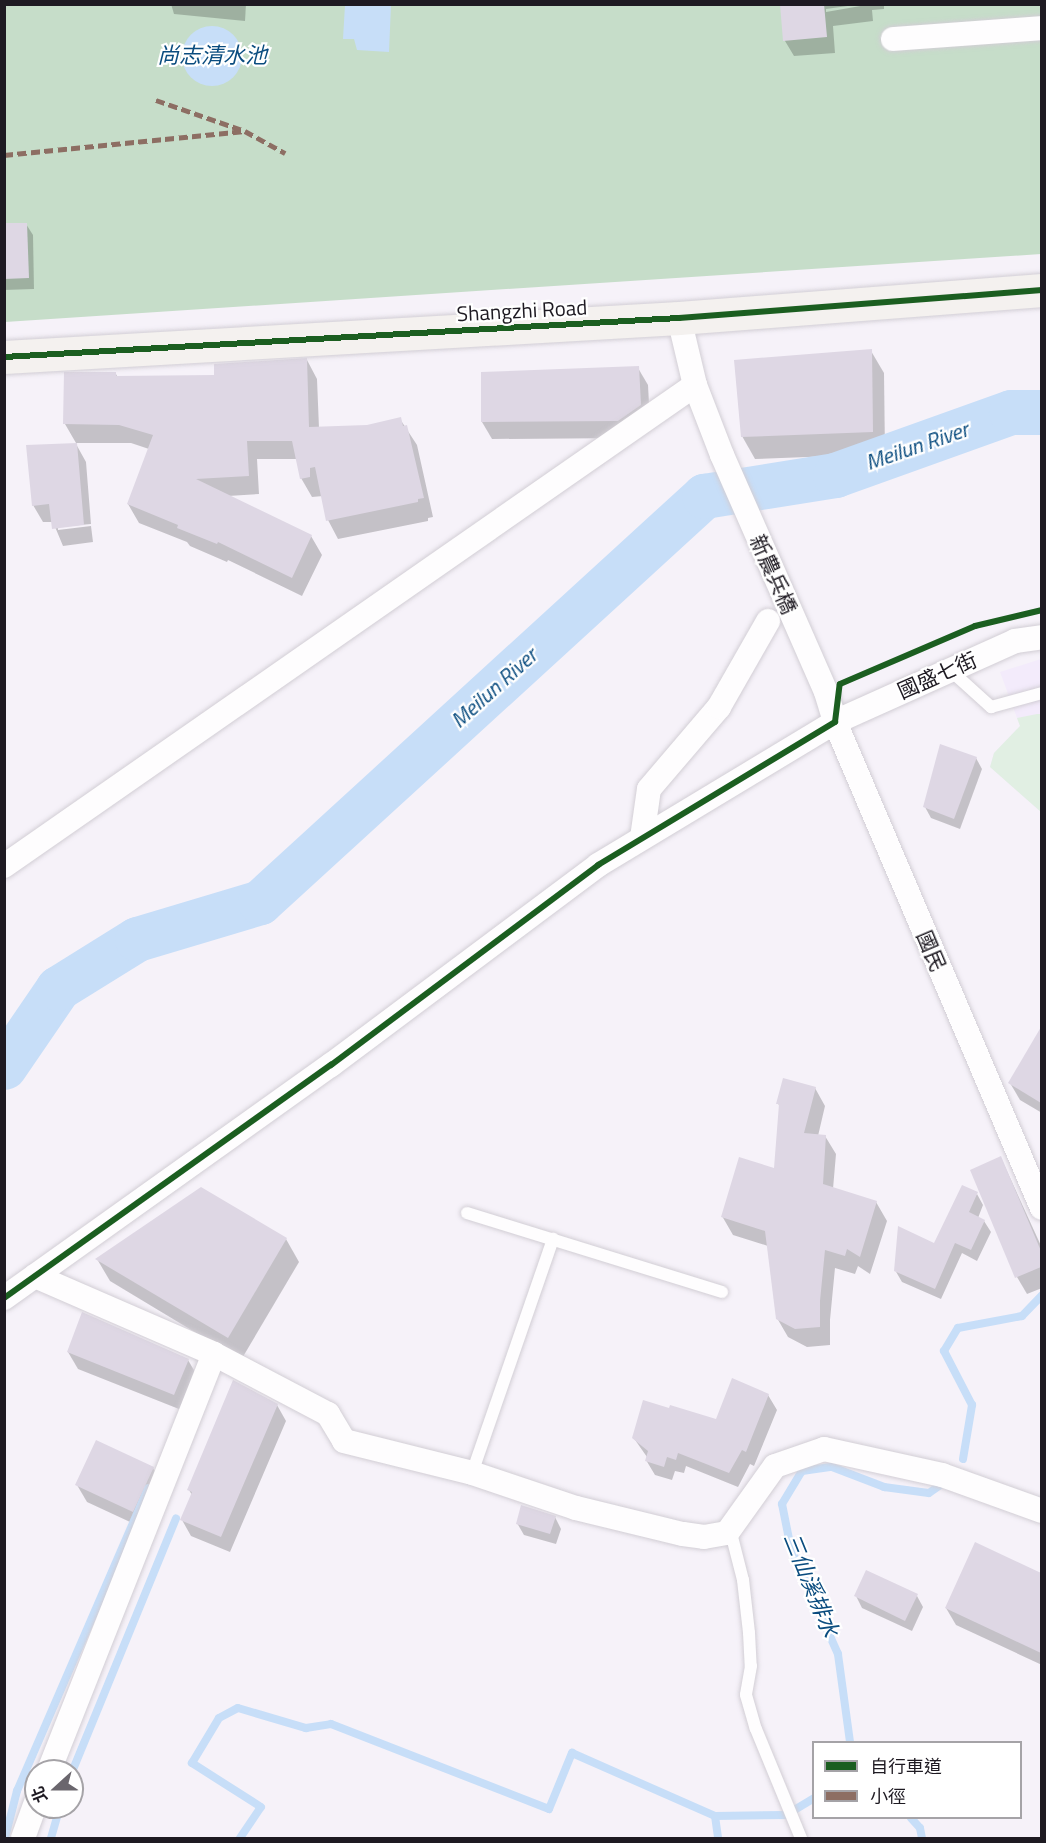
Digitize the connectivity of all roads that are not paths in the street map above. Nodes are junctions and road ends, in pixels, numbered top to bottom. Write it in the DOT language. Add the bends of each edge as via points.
graph roads {
  1 [pos="1041,28"];
  2 [pos="892,39"];
  3 [pos="1041,290"];
  4 [pos="680,318"];
  5 [pos="4,357"];
  6 [pos="695,385"];
  7 [pos="768,621"];
  8 [pos="1041,637"];
  9 [pos="949,669"];
  10 [pos="826,692"];
  11 [pos="1041,693"];
  12 [pos="835,722"];
  13 [pos="642,838"];
  14 [pos="4,866"];
  15 [pos="1041,1208"];
  16 [pos="467,1213"];
  17 [pos="553,1239"];
  18 [pos="35,1276"];
  19 [pos="722,1292"];
  20 [pos="4,1298"];
  21 [pos="214,1354"];
  22 [pos="472,1473"];
  23 [pos="1041,1511"];
  24 [pos="730,1529"];
  25 [pos="54,1759"];
  26 [pos="31,1819"];
  27 [pos="24,1839"];
  28 [pos="801,1839"];
  1 -- 2 [label="street"];
  3 -- 4 [label="street, Shangzhi Road"];
  4 -- 5 [label="street, Shangzhi Road"];
  4 -- 6 [label="street, 新農兵橋"];
  6 -- 10 [label="street, 新農兵橋"];
  6 -- 14 [label="street"];
  7 -- 13 [label="street" via="718,707 650,789"];
  8 -- 9 [label="street, 國盛七街" via="1015,641"];
  9 -- 11 [label="lane" via="991,707"];
  9 -- 12 [label="street, 國盛七街"];
  10 -- 12 [label="street, 國民"];
  12 -- 13 [label="street, 國盛七街"];
  12 -- 15 [label="street, 國民"];
  13 -- 18 [label="street, 國盛七街" via="598,865 332,1065"];
  16 -- 17 [label="lane"];
  17 -- 19 [label="lane"];
  17 -- 22 [label="lane"];
  18 -- 20 [label="street, 國盛七街"];
  18 -- 21 [label="street"];
  21 -- 22 [label="street" via="328,1414 344,1441"];
  21 -- 25 [label="street"];
  22 -- 24 [label="street" via="576,1508 683,1534 704,1537"];
  23 -- 24 [label="street" via="942,1475 824,1449 775,1466"];
  24 -- 28 [label="lane" via="743,1580 749,1633 751,1666 746,1695"];
  26 -- 27 [label="street"];
}
